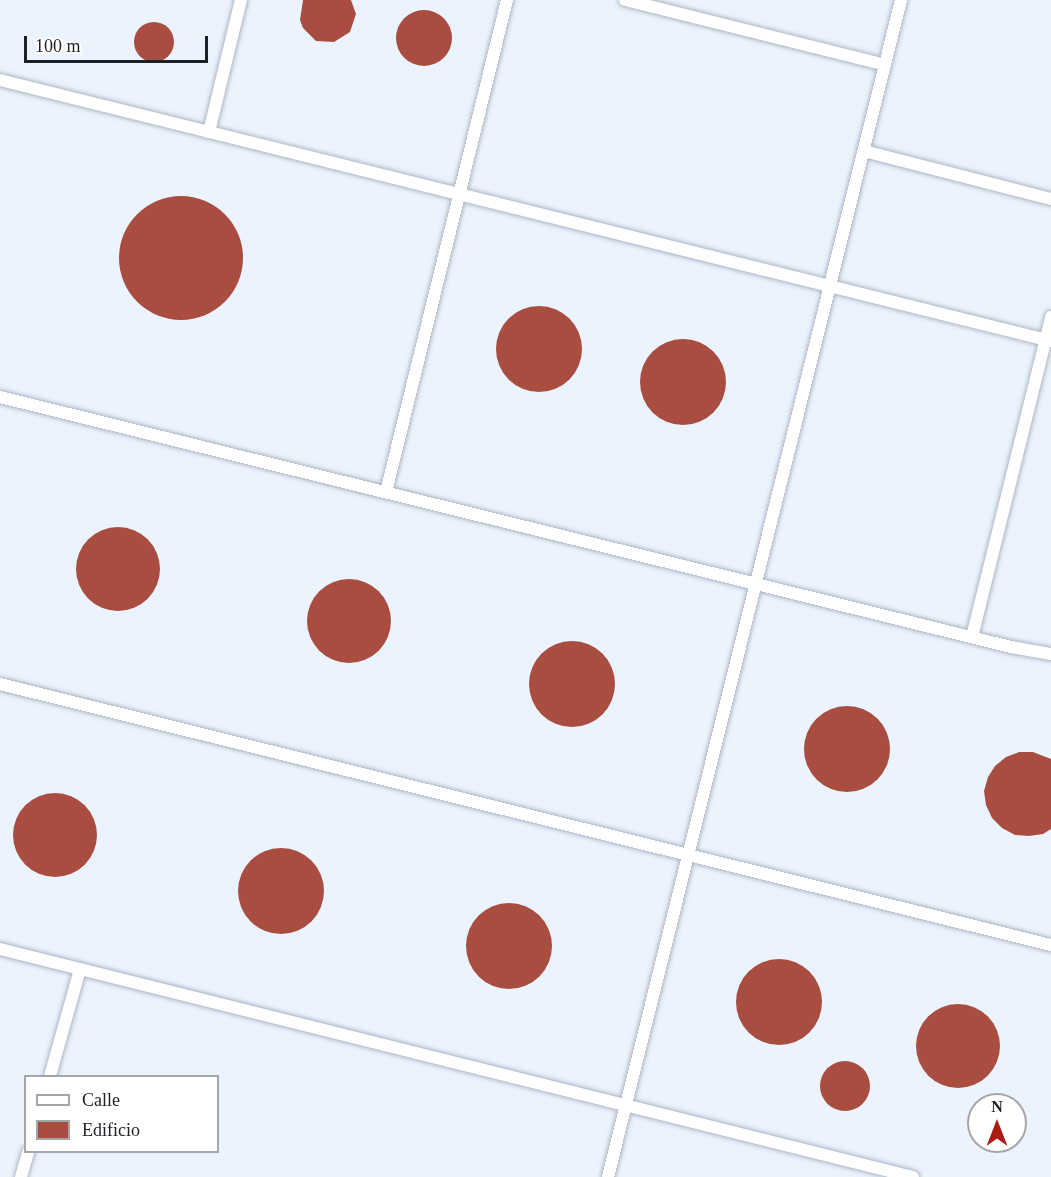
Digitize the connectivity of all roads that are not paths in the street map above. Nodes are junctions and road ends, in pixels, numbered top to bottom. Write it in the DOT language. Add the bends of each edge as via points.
graph roads {
  1 [pos="241,0"];
  2 [pos="507,0"];
  3 [pos="625,0"];
  4 [pos="901,0"];
  5 [pos="885,65"];
  6 [pos="0,80"];
  7 [pos="209,132"];
  8 [pos="864,151"];
  9 [pos="459,194"];
  10 [pos="1051,200"];
  11 [pos="830,286"];
  12 [pos="1051,317"];
  13 [pos="1048,341"];
  14 [pos="0,397"];
  15 [pos="386,492"];
  16 [pos="756,584"];
  17 [pos="972,637"];
  18 [pos="1051,654"];
  19 [pos="0,684"];
  20 [pos="688,855"];
  21 [pos="1051,945"];
  22 [pos="0,950"];
  23 [pos="80,969"];
  24 [pos="51,1075"];
  25 [pos="626,1105"];
  26 [pos="28,1153"];
  27 [pos="21,1177"];
  28 [pos="608,1177"];
  29 [pos="913,1177"];
  1 -- 7 [label="lane"];
  2 -- 9 [label="lane"];
  3 -- 5 [label="lane"];
  4 -- 5 [label="lane"];
  5 -- 8 [label="lane"];
  6 -- 7 [label="lane"];
  7 -- 9 [label="lane"];
  8 -- 10 [label="lane"];
  8 -- 11 [label="lane"];
  9 -- 11 [label="lane"];
  9 -- 15 [label="lane"];
  11 -- 13 [label="lane"];
  11 -- 16 [label="lane"];
  12 -- 13 [label="lane"];
  13 -- 17 [label="lane"];
  14 -- 15 [label="lane"];
  15 -- 16 [label="lane"];
  16 -- 17 [label="lane"];
  16 -- 20 [label="lane"];
  17 -- 18 [label="lane"];
  19 -- 20 [label="lane"];
  20 -- 21 [label="lane"];
  20 -- 25 [label="lane"];
  22 -- 23 [label="lane"];
  23 -- 24 [label="lane"];
  23 -- 25 [label="lane"];
  25 -- 28 [label="lane"];
  25 -- 29 [label="lane"];
  26 -- 27 [label="lane"];
}
